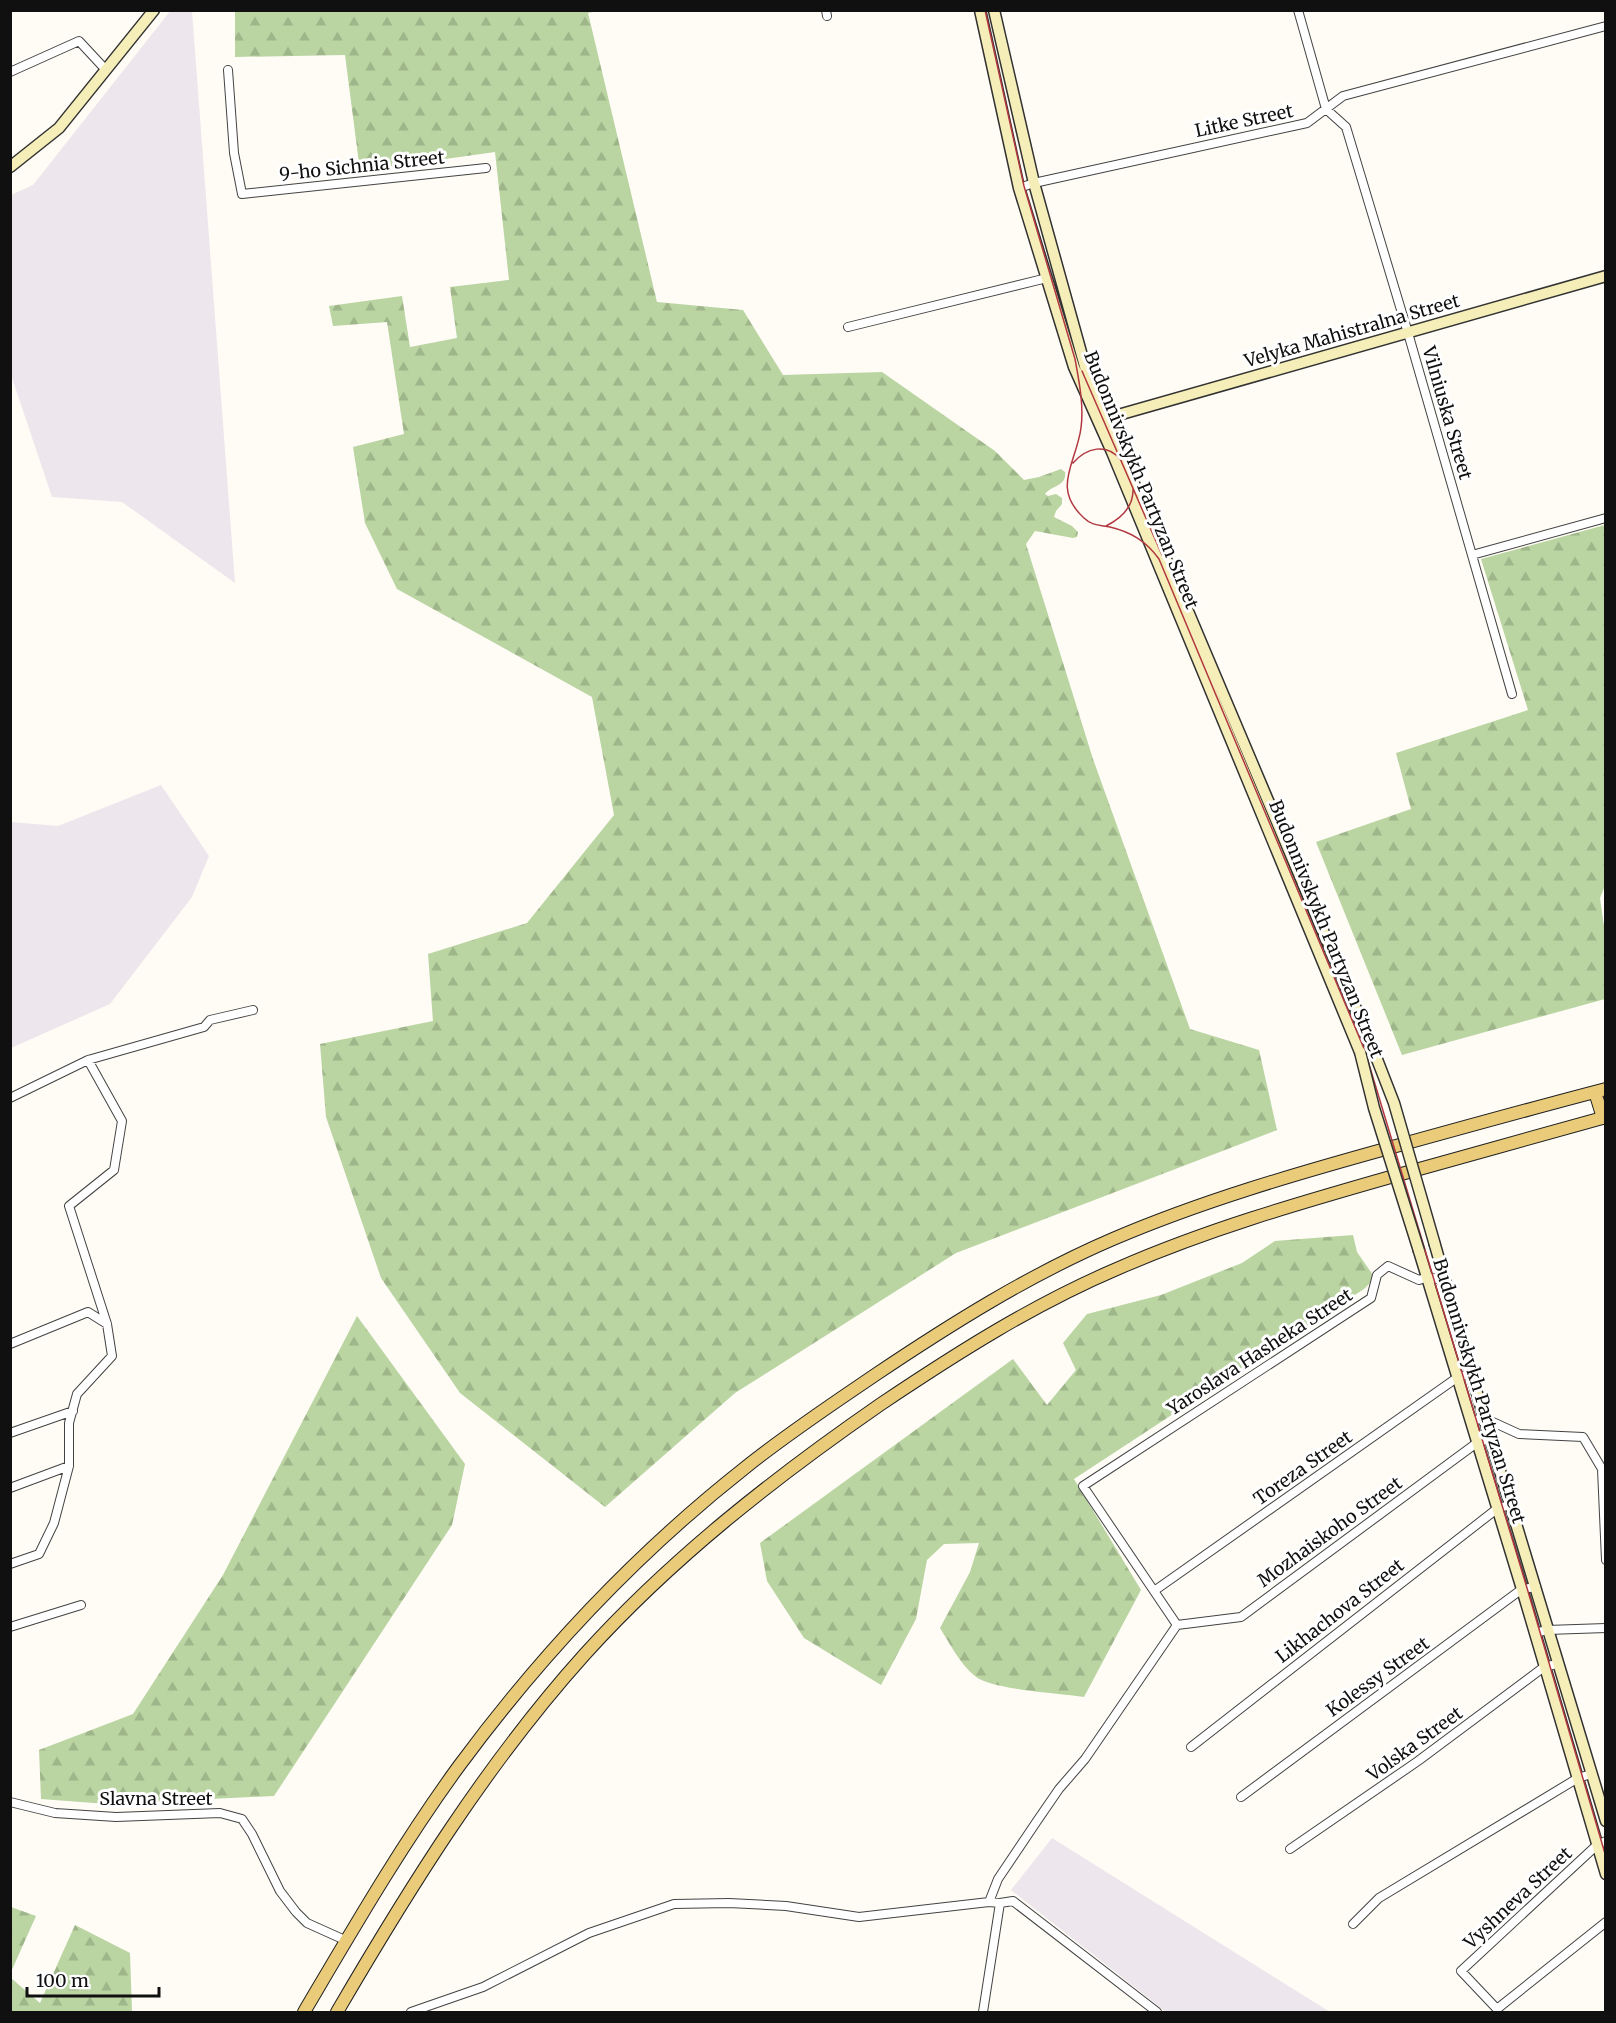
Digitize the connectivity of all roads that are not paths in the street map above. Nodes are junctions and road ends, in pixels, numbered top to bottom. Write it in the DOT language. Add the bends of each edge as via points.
graph roads {
  1 [pos="154,10"];
  2 [pos="980,10"];
  3 [pos="994,10"];
  4 [pos="1298,10"];
  5 [pos="1605,26"];
  6 [pos="106,70"];
  7 [pos="228,70"];
  8 [pos="10,72"];
  9 [pos="1326,109"];
  10 [pos="11,166"];
  11 [pos="486,168"];
  12 [pos="1034,183"];
  13 [pos="1019,188"];
  14 [pos="1605,276"];
  15 [pos="1047,278"];
  16 [pos="848,327"];
  17 [pos="1408,333"];
  18 [pos="1103,419"];
  19 [pos="1605,518"];
  20 [pos="1472,555"];
  21 [pos="1512,694"];
  22 [pos="253,1010"];
  23 [pos="88,1060"];
  24 [pos="1600,1090"];
  25 [pos="10,1098"];
  26 [pos="1604,1118"];
  27 [pos="1428,1277"];
  28 [pos="1445,1281"];
  29 [pos="107,1324"];
  30 [pos="10,1344"];
  31 [pos="1471,1374"];
  32 [pos="1458,1377"];
  33 [pos="72,1410"];
  34 [pos="1484,1418"];
  35 [pos="1471,1421"];
  36 [pos="10,1433"];
  37 [pos="1491,1439"];
  38 [pos="1478,1442"];
  39 [pos="69,1466"];
  40 [pos="10,1488"];
  41 [pos="1511,1506"];
  42 [pos="1498,1508"];
  43 [pos="1605,1560"];
  44 [pos="10,1564"];
  45 [pos="1536,1587"];
  46 [pos="1522,1589"];
  47 [pos="1154,1591"];
  48 [pos="81,1605"];
  49 [pos="1177,1625"];
  50 [pos="10,1627"];
  51 [pos="1605,1628"];
  52 [pos="1547,1630"];
  53 [pos="1535,1633"];
  54 [pos="1557,1664"];
  55 [pos="1544,1667"];
  56 [pos="1191,1747"];
  57 [pos="1591,1774"];
  58 [pos="1578,1778"];
  59 [pos="1241,1797"];
  60 [pos="10,1802"];
  61 [pos="1605,1818"];
  62 [pos="1590,1820"];
  63 [pos="1601,1843"];
  64 [pos="1290,1849"];
  65 [pos="1605,1874"];
  66 [pos="989,1902"];
  67 [pos="1000,1904"];
  68 [pos="1605,1922"];
  69 [pos="1353,1924"];
  70 [pos="347,1941"];
  71 [pos="304,2013"];
  72 [pos="337,2013"];
  73 [pos="411,2013"];
  74 [pos="983,2013"];
  75 [pos="1156,2013"];
  1 -- 6 [label="main road"];
  2 -- 13 [label="main road, Budonnivskykh Partyzan Street"];
  3 -- 12 [label="main road, Budonnivskykh Partyzan Street"];
  4 -- 9 [label="street, Vilniuska Street"];
  5 -- 9 [label="street, Litke Street" via="1344,96"];
  6 -- 8 [label="street" via="79,41"];
  6 -- 10 [label="main road" via="59,128"];
  7 -- 11 [label="street, 9-ho Sichnia Street" via="234,153 242,194"];
  9 -- 12 [label="street, Litke Street" via="1307,123"];
  9 -- 17 [label="street, Vilniuska Street" via="1346,127"];
  12 -- 13 [label="street, Litke Street"];
  12 -- 18 [label="main road, Budonnivskykh Partyzan Street"];
  13 -- 15 [label="main road, Budonnivskykh Partyzan Street"];
  14 -- 17 [label="main road, Velyka Mahistralna Street"];
  15 -- 16 [label="street"];
  15 -- 18 [label="main road, Budonnivskykh Partyzan Street" via="1074,366"];
  17 -- 18 [label="main road, Velyka Mahistralna Street"];
  17 -- 20 [label="street, Vilniuska Street"];
  18 -- 27 [label="main road, Budonnivskykh Partyzan Street, bridge" via="1360,1052"];
  18 -- 28 [label="main road, Budonnivskykh Partyzan Street, bridge" via="1373,1049 1394,1103"];
  19 -- 20 [label="street"];
  20 -- 21 [label="street, Vilniuska Street"];
  22 -- 23 [label="street"];
  23 -- 25 [label="street"];
  23 -- 29 [label="street" via="122,1121 114,1170 69,1206"];
  24 -- 26 [label="main road"];
  24 -- 70 [label="main road" via="1276,1179 1110,1240 992,1300 820,1413 746,1466 695,1510 639,1560 567,1634 459,1767"];
  26 -- 72 [label="main road" via="1286,1207 1120,1267 997,1329 827,1441 696,1545 586,1653 463,1810"];
  27 -- 28 [label="street, Yaroslava Hasheka Street"];
  27 -- 32 [label="main road, Budonnivskykh Partyzan Street"];
  27 -- 47 [label="street, Yaroslava Hasheka Street" via="1419,1280 1388,1266 1377,1275 1371,1298 1083,1486"];
  28 -- 31 [label="main road, Budonnivskykh Partyzan Street"];
  29 -- 30 [label="street" via="88,1312"];
  29 -- 33 [label="street" via="112,1356 77,1394"];
  31 -- 32 [label="street, Toreza Street"];
  31 -- 34 [label="main road, Budonnivskykh Partyzan Street"];
  32 -- 35 [label="main road, Budonnivskykh Partyzan Street"];
  32 -- 47 [label="street, Toreza Street"];
  33 -- 36 [label="street"];
  33 -- 39 [label="street"];
  34 -- 35 [label="street"];
  34 -- 37 [label="main road, Budonnivskykh Partyzan Street"];
  34 -- 43 [label="street" via="1519,1434 1582,1437 1602,1469"];
  35 -- 38 [label="main road, Budonnivskykh Partyzan Street"];
  37 -- 38 [label="street, Mozhaiskoho Street"];
  37 -- 41 [label="main road, Budonnivskykh Partyzan Street"];
  38 -- 42 [label="main road, Budonnivskykh Partyzan Street"];
  38 -- 49 [label="street, Mozhaiskoho Street" via="1241,1617"];
  39 -- 40 [label="street"];
  39 -- 44 [label="street" via="54,1523 39,1554"];
  41 -- 42 [label="street, Likhachova Street"];
  41 -- 45 [label="main road, Budonnivskykh Partyzan Street"];
  42 -- 46 [label="main road, Budonnivskykh Partyzan Street"];
  42 -- 56 [label="street, Likhachova Street"];
  45 -- 46 [label="street, Kolessy Street"];
  45 -- 52 [label="main road, Budonnivskykh Partyzan Street"];
  46 -- 53 [label="main road, Budonnivskykh Partyzan Street"];
  46 -- 59 [label="street, Kolessy Street"];
  47 -- 49 [label="street"];
  48 -- 50 [label="street"];
  49 -- 66 [label="street" via="1085,1759 1059,1789 998,1880"];
  51 -- 52 [label="street"];
  52 -- 53 [label="street"];
  52 -- 54 [label="main road, Budonnivskykh Partyzan Street"];
  53 -- 55 [label="main road, Budonnivskykh Partyzan Street"];
  54 -- 55 [label="street, Volska Street"];
  54 -- 57 [label="main road, Budonnivskykh Partyzan Street"];
  55 -- 58 [label="main road, Budonnivskykh Partyzan Street"];
  55 -- 64 [label="street, Volska Street" via="1418,1761"];
  57 -- 58 [label="street"];
  57 -- 61 [label="main road, Budonnivskykh Partyzan Street"];
  58 -- 62 [label="main road, Budonnivskykh Partyzan Street"];
  58 -- 69 [label="street" via="1379,1898"];
  60 -- 70 [label="street, Slavna Street" via="55,1813 220,1813 242,1820 280,1891 296,1912 307,1923"];
  61 -- 62 [label="street"];
  62 -- 63 [label="main road, Budonnivskykh Partyzan Street"];
  63 -- 65 [label="main road, Budonnivskykh Partyzan Street"];
  63 -- 68 [label="street, Vyshneva Street" via="1461,1971 1497,2009"];
  66 -- 67 [label="street"];
  66 -- 73 [label="street" via="859,1917 786,1906 674,1904 589,1933 483,1986"];
  67 -- 74 [label="street"];
  67 -- 75 [label="street" via="1013,1901"];
  70 -- 71 [label="main road"];
}
